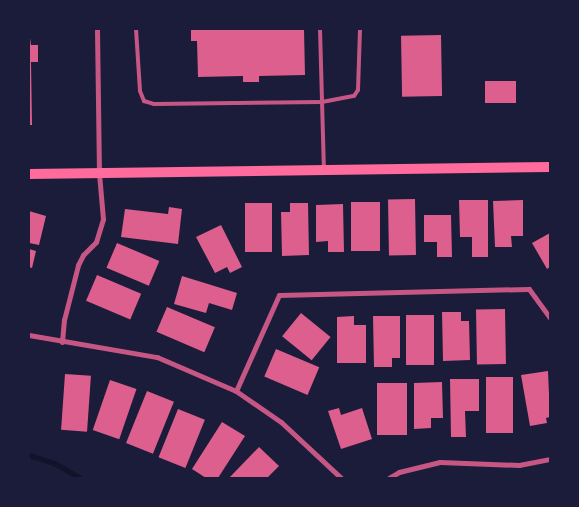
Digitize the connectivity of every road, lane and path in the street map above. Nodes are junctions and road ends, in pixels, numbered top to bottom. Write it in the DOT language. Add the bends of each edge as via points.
graph roads {
  1 [pos="97,29"];
  2 [pos="136,29"];
  3 [pos="320,29"];
  4 [pos="360,29"];
  5 [pos="322,102"];
  6 [pos="550,167"];
  7 [pos="324,170"];
  8 [pos="99,173"];
  9 [pos="29,174"];
  10 [pos="550,318"];
  11 [pos="29,336"];
  12 [pos="62,342"];
  13 [pos="236,391"];
  14 [pos="550,459"];
  15 [pos="341,478"];
  16 [pos="389,478"];
  1 -- 8 [label="street"];
  2 -- 5 [label="lane" via="140,91 144,101"];
  3 -- 5 [label="lane"];
  4 -- 5 [label="lane" via="358,90 348,98"];
  5 -- 7 [label="lane"];
  6 -- 7 [label="main road"];
  7 -- 8 [label="main road"];
  8 -- 9 [label="main road"];
  8 -- 12 [label="street" via="101,229 96,242 78,265 64,320"];
  10 -- 13 [label="street" via="529,289 278,295"];
  11 -- 12 [label="street"];
  12 -- 13 [label="street" via="157,357"];
  13 -- 15 [label="street" via="281,422"];
  14 -- 16 [label="street" via="519,465 440,462 399,472"];
}
